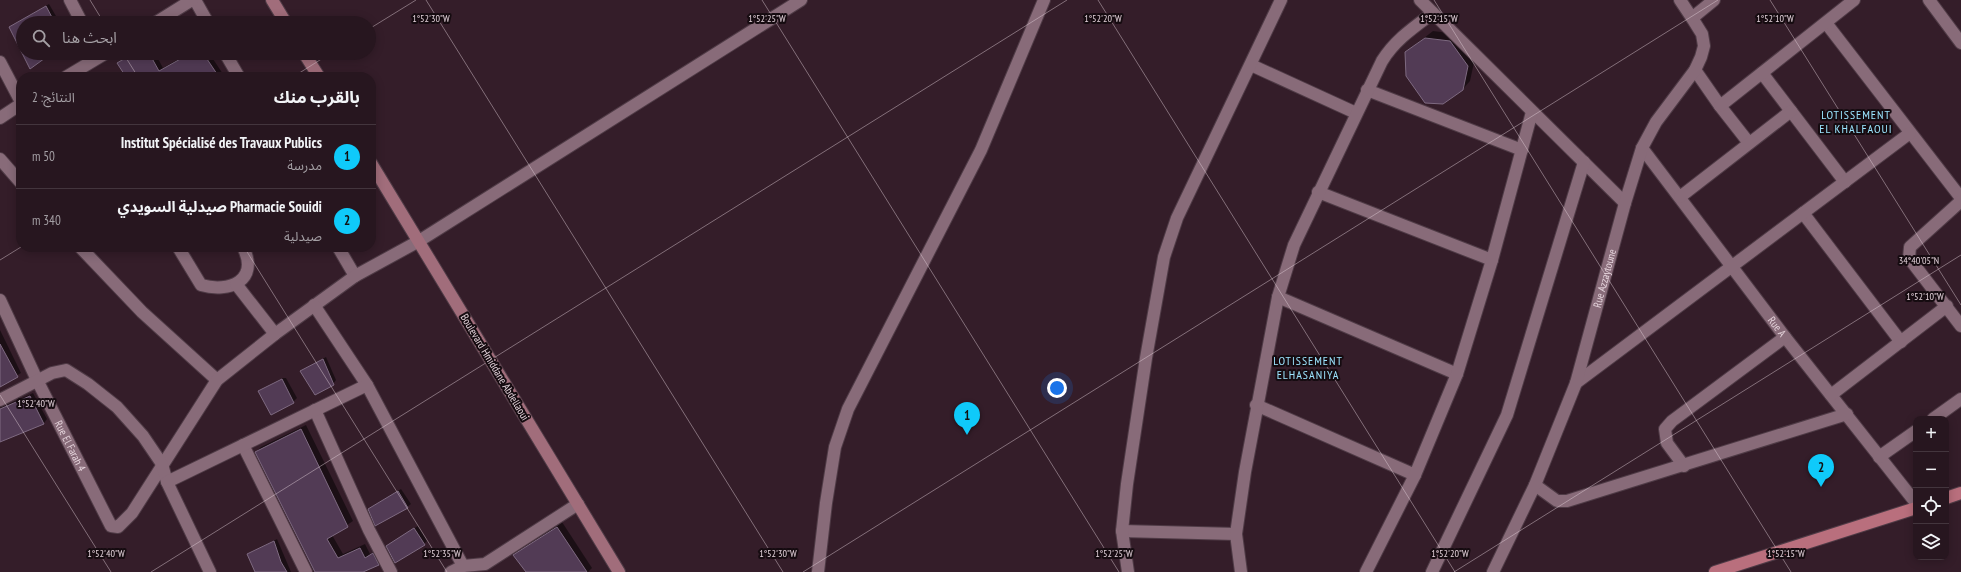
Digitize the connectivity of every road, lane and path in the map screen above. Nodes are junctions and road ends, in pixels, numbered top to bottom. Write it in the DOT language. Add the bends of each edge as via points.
graph roads {
  1 [pos="70,0"];
  2 [pos="193,0"];
  3 [pos="272,0"];
  4 [pos="801,0"];
  5 [pos="1044,0"];
  6 [pos="1281,0"];
  7 [pos="1420,0"];
  8 [pos="1680,0"];
  9 [pos="1714,0"];
  10 [pos="1854,0"];
  11 [pos="1929,0"];
  12 [pos="1433,13"];
  13 [pos="78,16"];
  14 [pos="167,16"];
  15 [pos="203,16"];
  16 [pos="282,16"];
  17 [pos="1692,18"];
  18 [pos="1826,23"];
  19 [pos="1961,43"];
  20 [pos="92,60"];
  21 [pos="229,60"];
  22 [pos="308,60"];
  23 [pos="0,62"];
  24 [pos="1251,65"];
  25 [pos="1695,70"];
  26 [pos="74,72"];
  27 [pos="236,72"];
  28 [pos="316,72"];
  29 [pos="1762,73"];
  30 [pos="1367,90"];
  31 [pos="16,93"];
  32 [pos="1720,106"];
  33 [pos="16,107"];
  34 [pos="1791,111"];
  35 [pos="1532,112"];
  36 [pos="1356,113"];
  37 [pos="0,118"];
  38 [pos="1910,133"];
  39 [pos="1749,143"];
  40 [pos="1642,148"];
  41 [pos="1522,150"];
  42 [pos="0,159"];
  43 [pos="1584,162"];
  44 [pos="376,171"];
  45 [pos="16,177"];
  46 [pos="1845,182"];
  47 [pos="1318,192"];
  48 [pos="1680,197"];
  49 [pos="1961,198"];
  50 [pos="1961,201"];
  51 [pos="1625,203"];
  52 [pos="1804,213"];
  53 [pos="419,241"];
  54 [pos="85,252"];
  55 [pos="181,252"];
  56 [pos="245,252"];
  57 [pos="341,252"];
  58 [pos="1492,260"];
  59 [pos="1733,266"];
  60 [pos="355,276"];
  61 [pos="236,284"];
  62 [pos="1278,297"];
  63 [pos="0,300"];
  64 [pos="314,305"];
  65 [pos="1947,306"];
  66 [pos="1961,326"];
  67 [pos="275,334"];
  68 [pos="1785,337"];
  69 [pos="1900,342"];
  70 [pos="1457,374"];
  71 [pos="37,380"];
  72 [pos="217,380"];
  73 [pos="1576,383"];
  74 [pos="367,385"];
  75 [pos="1832,395"];
  76 [pos="1961,399"];
  77 [pos="0,400"];
  78 [pos="1256,404"];
  79 [pos="315,410"];
  80 [pos="1847,414"];
  81 [pos="1937,416"];
  82 [pos="1913,433"];
  83 [pos="243,445"];
  84 [pos="1879,457"];
  85 [pos="162,464"];
  86 [pos="1684,466"];
  87 [pos="1415,474"];
  88 [pos="167,482"];
  89 [pos="1535,485"];
  90 [pos="1961,493"];
  91 [pos="1949,497"];
  92 [pos="1913,499"];
  93 [pos="578,504"];
  94 [pos="1913,509"];
  95 [pos="1122,531"];
  96 [pos="1236,534"];
  97 [pos="463,566"];
  98 [pos="210,572"];
  99 [pos="306,572"];
  100 [pos="391,572"];
  101 [pos="451,572"];
  102 [pos="619,572"];
  103 [pos="818,572"];
  104 [pos="1128,572"];
  105 [pos="1241,572"];
  106 [pos="1366,572"];
  107 [pos="1432,572"];
  108 [pos="1493,572"];
  109 [pos="1715,572"];
  1 -- 13 [label="street"];
  2 -- 14 [label="street"];
  2 -- 15 [label="street"];
  3 -- 16 [label="street"];
  4 -- 53 [label="street"];
  5 -- 103 [label="street" via="981,150 848,409 835,447"];
  6 -- 24 [label="street"];
  7 -- 12 [label="street"];
  8 -- 17 [label="street, Rue Azzaytoune"];
  9 -- 17 [label="street"];
  10 -- 18 [label="street"];
  11 -- 19 [label="street"];
  12 -- 30 [label="street" via="1404,34 1390,48"];
  12 -- 35 [label="street"];
  17 -- 25 [label="street, Rue Azzaytoune" via="1702,34 1704,46"];
  18 -- 29 [label="street"];
  18 -- 38 [label="street"];
  20 -- 26 [label="street"];
  21 -- 27 [label="street"];
  22 -- 28 [label="street"];
  23 -- 31 [label="street"];
  24 -- 36 [label="street"];
  24 -- 95 [label="street" via="1177,218 1164,258 1146,358"];
  25 -- 32 [label="street"];
  25 -- 40 [label="street, Rue Azzaytoune" via="1656,122"];
  29 -- 32 [label="street"];
  29 -- 34 [label="street"];
  30 -- 36 [label="street"];
  30 -- 41 [label="street"];
  32 -- 39 [label="street"];
  33 -- 37 [label="street"];
  34 -- 39 [label="street"];
  34 -- 46 [label="street"];
  35 -- 41 [label="street"];
  35 -- 43 [label="street"];
  36 -- 47 [label="street"];
  38 -- 46 [label="street"];
  38 -- 49 [label="street"];
  39 -- 48 [label="street"];
  40 -- 48 [label="street, Rue A"];
  40 -- 51 [label="street, Rue Azzaytoune"];
  41 -- 58 [label="street"];
  42 -- 45 [label="street"];
  43 -- 51 [label="street"];
  43 -- 107 [label="street" via="1507,415"];
  44 -- 53 [label="street, Boulevard Hmiddane Abdellaoui"];
  46 -- 52 [label="street"];
  47 -- 58 [label="street"];
  47 -- 62 [label="street" via="1294,245"];
  48 -- 59 [label="street, Rue A"];
  50 -- 65 [label="street" via="1910,247 1908,253 1909,258"];
  51 -- 73 [label="street, Rue Azzaytoune"];
  52 -- 59 [label="street"];
  52 -- 69 [label="street"];
  53 -- 60 [label="street"];
  53 -- 93 [label="street, Boulevard Hmiddane Abdellaoui"];
  54 -- 72 [label="street" via="142,312"];
  55 -- 61 [label="street" via="200,285 226,288"];
  56 -- 61 [label="street" via="248,270"];
  57 -- 60 [label="street"];
  58 -- 70 [label="street"];
  59 -- 68 [label="street, Rue A"];
  59 -- 73 [label="street"];
  60 -- 64 [label="street"];
  61 -- 67 [label="street"];
  62 -- 70 [label="street"];
  62 -- 78 [label="street"];
  63 -- 71 [label="street, Rue El Farah 4"];
  64 -- 67 [label="street"];
  64 -- 74 [label="street"];
  65 -- 66 [label="street"];
  65 -- 69 [label="street"];
  67 -- 72 [label="street"];
  68 -- 75 [label="street, Rue A"];
  68 -- 86 [label="street" via="1678,416 1666,430 1667,443"];
  69 -- 75 [label="street"];
  70 -- 87 [label="street"];
  71 -- 77 [label="street"];
  71 -- 85 [label="street" via="58,370 72,372 117,407 143,436"];
  71 -- 85 [label="street, Rue El Farah 4" via="111,526 118,527 132,513"];
  72 -- 85 [label="street"];
  73 -- 89 [label="street, Rue Azzaytoune"];
  74 -- 79 [label="street"];
  74 -- 97 [label="street"];
  75 -- 80 [label="street, Rue A"];
  76 -- 81 [label="street"];
  78 -- 87 [label="street"];
  78 -- 96 [label="street"];
  79 -- 83 [label="street"];
  79 -- 100 [label="street"];
  80 -- 84 [label="street, Rue A"];
  80 -- 86 [label="street"];
  82 -- 84 [label="street"];
  83 -- 88 [label="street"];
  83 -- 99 [label="street"];
  84 -- 92 [label="street, Rue A"];
  85 -- 88 [label="street"];
  86 -- 89 [label="street" via="1567,501 1556,501"];
  87 -- 106 [label="street"];
  88 -- 98 [label="street"];
  89 -- 108 [label="street, Rue Azzaytoune"];
  90 -- 91 [label="main road"];
  93 -- 97 [label="street" via="485,564"];
  93 -- 102 [label="street, Boulevard Hmiddane Abdellaoui"];
  94 -- 109 [label="main road"];
  95 -- 96 [label="street"];
  95 -- 104 [label="street"];
  96 -- 105 [label="street"];
  97 -- 101 [label="street"];
}
